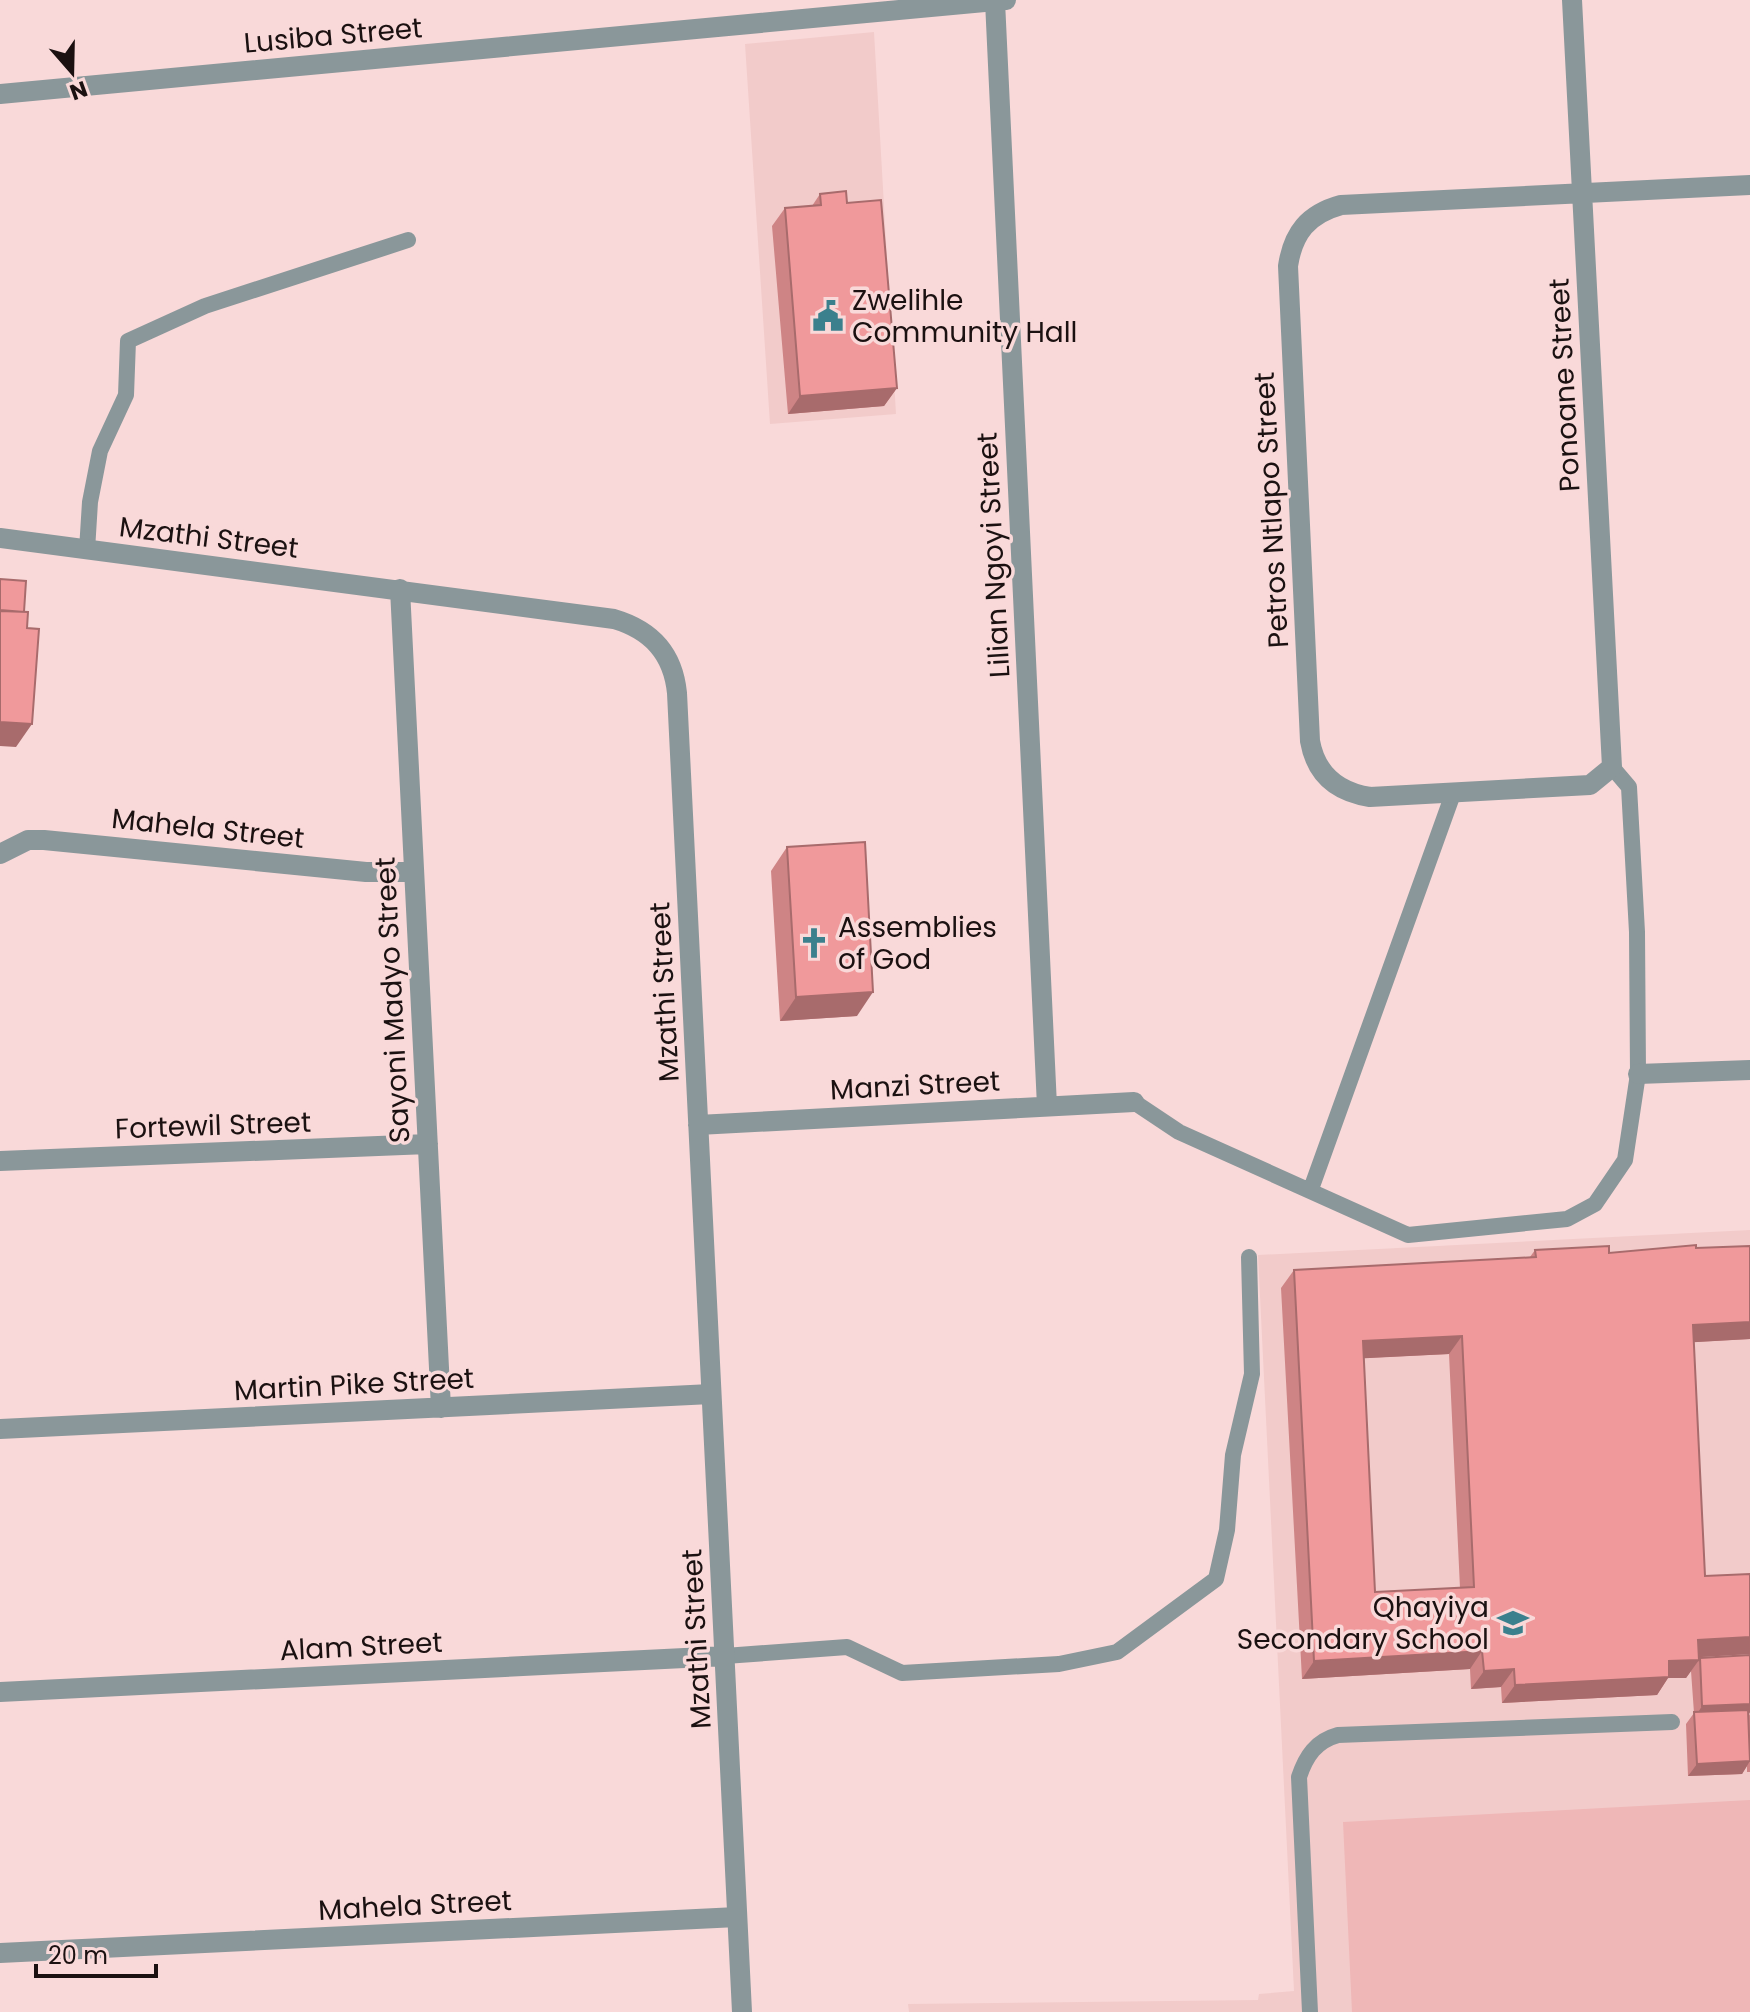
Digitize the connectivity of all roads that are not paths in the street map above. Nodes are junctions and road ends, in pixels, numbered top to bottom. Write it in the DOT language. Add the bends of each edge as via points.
graph roads {
  1 [pos="1006,0"];
  2 [pos="1572,0"];
  3 [pos="995,1"];
  4 [pos="0,94"];
  5 [pos="1750,185"];
  6 [pos="1581,193"];
  7 [pos="408,240"];
  8 [pos="0,538"];
  9 [pos="87,550"];
  10 [pos="400,589"];
  11 [pos="1612,767"];
  12 [pos="1454,791"];
  13 [pos="0,854"];
  14 [pos="414,872"];
  15 [pos="1750,1070"];
  16 [pos="1638,1074"];
  17 [pos="1134,1102"];
  18 [pos="1047,1106"];
  19 [pos="698,1125"];
  20 [pos="428,1144"];
  21 [pos="0,1161"];
  22 [pos="1311,1189"];
  23 [pos="1249,1257"];
  24 [pos="711,1394"];
  25 [pos="441,1408"];
  26 [pos="0,1429"];
  27 [pos="725,1656"];
  28 [pos="0,1692"];
  29 [pos="1672,1722"];
  30 [pos="737,1917"];
  31 [pos="0,1953"];
  32 [pos="742,2012"];
  33 [pos="1310,2012"];
  1 -- 3 [label="street, Lusiba Street"];
  2 -- 6 [label="street, Ponoane Street"];
  3 -- 4 [label="street, Lusiba Street"];
  3 -- 18 [label="street, Lilian Ngoyi Street"];
  5 -- 6 [label="street, Petros Ntlapo Street"];
  6 -- 11 [label="street, Ponoane Street"];
  6 -- 12 [label="street, Petros Ntlapo Street" via="1341,205 1311,218 1291,247 1311,751 1326,778 1354,795"];
  7 -- 9 [label="lane" via="205,306 128,341 126,395 100,451"];
  8 -- 9 [label="street, Mzathi Street"];
  9 -- 10 [label="street, Mzathi Street"];
  10 -- 14 [label="street, Sayoni Madyo Street"];
  10 -- 19 [label="street, Mzathi Street" via="614,619 649,634 671,662 677,693"];
  11 -- 12 [label="street, Petros Ntlapo Street" via="1590,785"];
  11 -- 16 [label="lane" via="1629,787"];
  12 -- 22 [label="lane"];
  13 -- 14 [label="street, Mahela Street" via="28,840 44,840 366,872"];
  14 -- 20 [label="street, Sayoni Madyo Street"];
  15 -- 16 [label="street"];
  16 -- 22 [label="lane" via="1625,1160 1595,1204 1567,1219 1408,1235"];
  17 -- 18 [label="street, Manzi Street"];
  17 -- 22 [label="lane" via="1179,1132"];
  18 -- 19 [label="street, Manzi Street"];
  19 -- 24 [label="street, Mzathi Street"];
  20 -- 21 [label="street, Fortewil Street"];
  20 -- 25 [label="street, Sayoni Madyo Street"];
  23 -- 27 [label="lane" via="1252,1374 1233,1455 1227,1530 1216,1579 1117,1652 1059,1664 902,1673 847,1647"];
  24 -- 25 [label="street, Martin Pike Street"];
  24 -- 27 [label="street, Mzathi Street"];
  25 -- 26 [label="street, Martin Pike Street"];
  27 -- 28 [label="street, Alam Street"];
  27 -- 30 [label="street, Mzathi Street"];
  29 -- 33 [label="lane" via="1338,1735 1320,1743 1299,1777"];
  30 -- 31 [label="street, Mahela Street"];
  30 -- 32 [label="street, Mzathi Street"];
}
